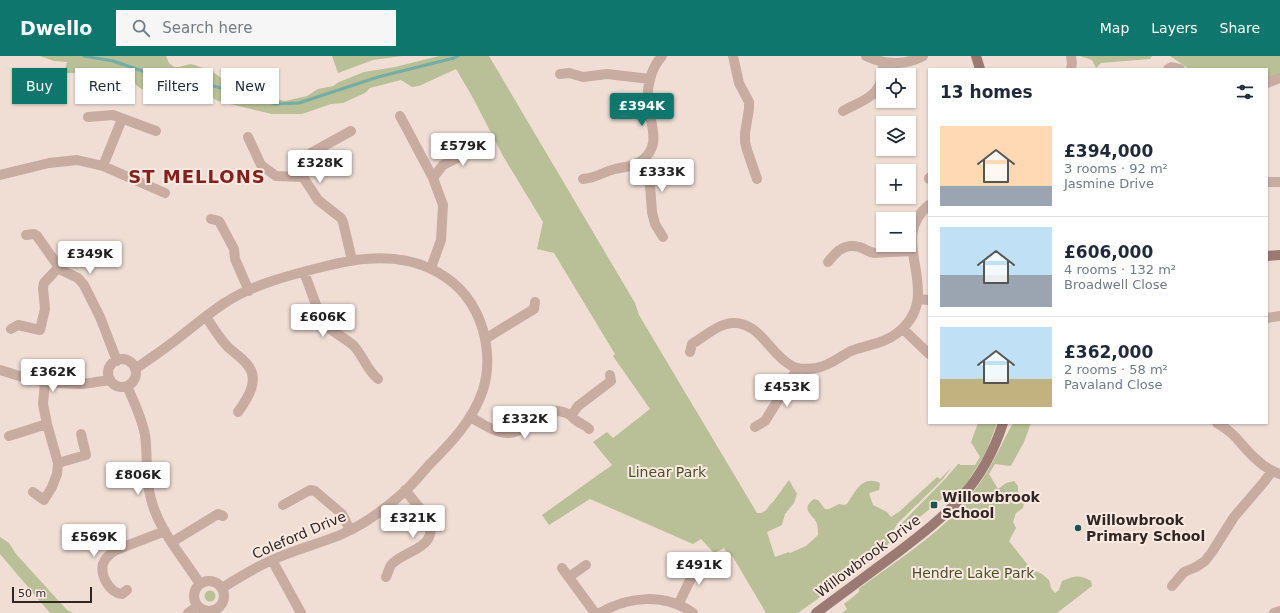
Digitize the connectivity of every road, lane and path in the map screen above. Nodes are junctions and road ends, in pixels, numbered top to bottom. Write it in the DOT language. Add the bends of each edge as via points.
graph roads {
  1 [pos="662,56"];
  2 [pos="734,56"];
  3 [pos="866,56"];
  4 [pos="922,56"];
  5 [pos="976,56"];
  6 [pos="1071,56"];
  7 [pos="883,62"];
  8 [pos="980,68"];
  9 [pos="1070,68"];
  10 [pos="560,74"];
  11 [pos="1280,78"];
  12 [pos="650,79"];
  13 [pos="1268,83"];
  14 [pos="843,111"];
  15 [pos="400,116"];
  16 [pos="88,117"];
  17 [pos="122,119"];
  18 [pos="156,131"];
  19 [pos="351,131"];
  20 [pos="248,137"];
  21 [pos="483,145"];
  22 [pos="637,163"];
  23 [pos="103,166"];
  24 [pos="0,175"];
  25 [pos="302,177"];
  26 [pos="434,178"];
  27 [pos="583,179"];
  28 [pos="757,179"];
  29 [pos="1268,182"];
  30 [pos="1280,182"];
  31 [pos="165,193"];
  32 [pos="928,206"];
  33 [pos="211,219"];
  34 [pos="916,221"];
  35 [pos="26,235"];
  36 [pos="663,237"];
  37 [pos="893,252"];
  38 [pos="912,252"];
  39 [pos="1280,255"];
  40 [pos="1268,256"];
  41 [pos="352,260"];
  42 [pos="828,262"];
  43 [pos="59,267"];
  44 [pos="431,268"];
  45 [pos="304,272"];
  46 [pos="249,291"];
  47 [pos="918,299"];
  48 [pos="928,300"];
  49 [pos="535,302"];
  50 [pos="1280,316"];
  51 [pos="206,317"];
  52 [pos="1268,318"];
  53 [pos="12,329"];
  54 [pos="903,329"];
  55 [pos="485,339"];
  56 [pos="690,352"];
  57 [pos="928,353"];
  58 [pos="117,361"];
  59 [pos="798,368"];
  60 [pos="135,369"];
  61 [pos="0,370"];
  62 [pos="610,375"];
  63 [pos="378,379"];
  64 [pos="110,380"];
  65 [pos="45,382"];
  66 [pos="127,386"];
  67 [pos="238,412"];
  68 [pos="571,416"];
  69 [pos="470,417"];
  70 [pos="47,424"];
  71 [pos="1003,424"];
  72 [pos="1219,424"];
  73 [pos="755,427"];
  74 [pos="590,429"];
  75 [pos="81,434"];
  76 [pos="9,436"];
  77 [pos="58,463"];
  78 [pos="1276,473"];
  79 [pos="405,490"];
  80 [pos="32,492"];
  81 [pos="283,505"];
  82 [pos="223,516"];
  83 [pos="350,530"];
  84 [pos="165,531"];
  85 [pos="172,542"];
  86 [pos="272,560"];
  87 [pos="710,560"];
  88 [pos="586,565"];
  89 [pos="562,568"];
  90 [pos="386,577"];
  91 [pos="569,577"];
  92 [pos="200,584"];
  93 [pos="1172,586"];
  94 [pos="222,588"];
  95 [pos="128,590"];
  96 [pos="678,605"];
  97 [pos="198,606"];
  98 [pos="1280,611"];
  99 [pos="188,613"];
  100 [pos="301,613"];
  101 [pos="595,613"];
  102 [pos="600,613"];
  103 [pos="693,613"];
  104 [pos="816,613"];
  105 [pos="1274,613"];
  1 -- 12 [label="street"];
  2 -- 28 [label="street" via="741,89 749,102 745,142"];
  3 -- 7 [label="street"];
  4 -- 7 [label="street" via="895,64"];
  5 -- 8 [label="street"];
  6 -- 9 [label="street"];
  7 -- 14 [label="street" via="880,85 872,96"];
  10 -- 12 [label="street" via="569,73 583,77 607,74"];
  11 -- 13 [label="street"];
  12 -- 22 [label="street" via="648,104 654,139 647,154"];
  15 -- 26 [label="street"];
  16 -- 17 [label="street" via="113,115"];
  17 -- 18 [label="street"];
  17 -- 23 [label="street"];
  19 -- 25 [label="street" via="311,153"];
  20 -- 25 [label="street" via="261,165 276,176"];
  21 -- 26 [label="street" via="443,164"];
  22 -- 27 [label="street" via="608,171 594,179"];
  22 -- 36 [label="street" via="648,179 655,224"];
  23 -- 24 [label="street" via="77,160 49,163"];
  23 -- 31 [label="street"];
  25 -- 41 [label="street" via="318,200 341,218"];
  26 -- 44 [label="street" via="443,204 441,240"];
  29 -- 30 [label="street"];
  32 -- 34 [label="street"];
  33 -- 46 [label="street" via="219,221 234,249 235,259"];
  35 -- 43 [label="street" via="37,236"];
  37 -- 42 [label="street" via="874,253 861,247 847,246 836,252"];
  38 -- 47 [label="street" via="918,276"];
  39 -- 40 [label="street"];
  41 -- 44 [label="street, Coleford Drive" via="395,258"];
  41 -- 45 [label="street, Coleford Drive"];
  43 -- 53 [label="street" via="44,283 46,309 40,330 18,325"];
  43 -- 58 [label="street" via="78,278 84,285 100,316"];
  44 -- 55 [label="street, Coleford Drive" via="455,284 470,302"];
  45 -- 46 [label="street, Coleford Drive"];
  45 -- 63 [label="street" via="322,321 355,348 371,373"];
  46 -- 51 [label="street, Coleford Drive" via="224,303"];
  47 -- 48 [label="street"];
  47 -- 54 [label="street" via="914,313"];
  49 -- 55 [label="street" via="534,309"];
  50 -- 52 [label="street"];
  51 -- 60 [label="street, Coleford Drive"];
  51 -- 67 [label="street" via="225,344 247,363 251,370 252,390"];
  54 -- 57 [label="street"];
  54 -- 59 [label="street" via="895,336 851,352 828,364 816,368"];
  55 -- 69 [label="street, Coleford Drive" via="485,380"];
  56 -- 59 [label="street" via="692,344 722,326 740,323 754,330 784,360"];
  58 -- 60 [label="street" via="125,360"];
  58 -- 64 [label="street" via="109,368"];
  59 -- 73 [label="street" via="765,421"];
  60 -- 66 [label="street" via="136,377"];
  61 -- 65 [label="street"];
  62 -- 68 [label="street" via="610,381 578,406"];
  64 -- 65 [label="street" via="80,384"];
  64 -- 66 [label="street" via="119,387"];
  65 -- 70 [label="street" via="43,404"];
  66 -- 84 [label="street" via="137,407 144,434 149,493"];
  68 -- 69 [label="street" via="548,412 518,432 510,433 498,432"];
  68 -- 74 [label="street"];
  69 -- 79 [label="street, Coleford Drive" via="452,442"];
  70 -- 76 [label="street"];
  70 -- 77 [label="street"];
  71 -- 104 [label="street, Willowbrook Drive" via="980,473 950,511"];
  72 -- 78 [label="street" via="1234,434 1256,459"];
  75 -- 77 [label="street" via="86,455"];
  77 -- 80 [label="street" via="57,474 44,500"];
  78 -- 93 [label="street" via="1264,482 1234,517 1205,561 1184,572"];
  79 -- 83 [label="street, Coleford Drive" via="382,510"];
  79 -- 90 [label="street" via="428,518 430,534 418,549 391,565"];
  81 -- 83 [label="street" via="310,490 315,491 342,514"];
  82 -- 85 [label="street" via="218,514"];
  83 -- 86 [label="street, Coleford Drive"];
  84 -- 85 [label="street"];
  84 -- 95 [label="street" via="116,550 105,560 103,571 110,588 117,594"];
  85 -- 92 [label="street"];
  86 -- 94 [label="street, Coleford Drive"];
  86 -- 100 [label="street"];
  87 -- 96 [label="street" via="694,572"];
  88 -- 91 [label="street"];
  89 -- 91 [label="street"];
  91 -- 101 [label="street"];
  92 -- 94 [label="street" via="210,581"];
  92 -- 97 [label="street" via="194,592"];
  94 -- 97 [label="street" via="223,603 217,609 207,611"];
  96 -- 102 [label="street" via="638,599 617,604"];
  96 -- 103 [label="street"];
  97 -- 99 [label="street"];
  98 -- 105 [label="street"];
}
